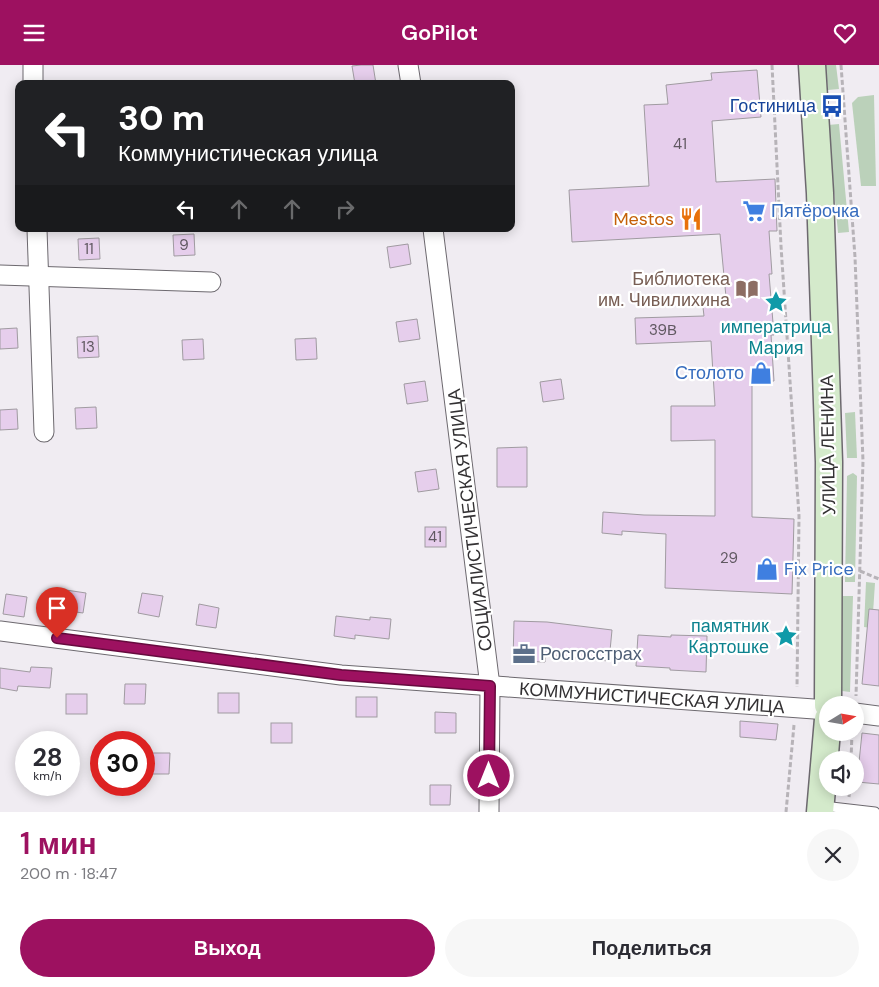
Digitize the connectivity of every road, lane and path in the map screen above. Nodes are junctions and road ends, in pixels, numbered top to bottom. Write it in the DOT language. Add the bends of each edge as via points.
graph roads {
  1 [pos="33,65"];
  2 [pos="408,65"];
  3 [pos="772,65"];
  4 [pos="812,65"];
  5 [pos="841,65"];
  6 [pos="33,80"];
  7 [pos="410,80"];
  8 [pos="37,232"];
  9 [pos="433,232"];
  10 [pos="0,275"];
  11 [pos="38,278"];
  12 [pos="211,282"];
  13 [pos="44,432"];
  14 [pos="860,571"];
  15 [pos="879,579"];
  16 [pos="0,631"];
  17 [pos="490,686"];
  18 [pos="797,687"];
  19 [pos="856,689"];
  20 [pos="828,696"];
  21 [pos="819,709"];
  22 [pos="864,714"];
  23 [pos="879,716"];
  24 [pos="794,721"];
  25 [pos="826,741"];
  26 [pos="820,809"];
  27 [pos="489,812"];
  28 [pos="786,812"];
  29 [pos="875,812"];
  1 -- 6 [label="street"];
  2 -- 7 [label="street"];
  3 -- 18 [label="path" via="800,516"];
  4 -- 20 [label="main road, УЛИЦА ЛЕНИНА" via="828,426"];
  5 -- 14 [label="path" via="858,325 863,489"];
  8 -- 11 [label="street"];
  9 -- 17 [label="street, СОЦИАЛИСТИЧЕСКАЯ УЛИЦА"];
  10 -- 11 [label="street"];
  11 -- 12 [label="street"];
  11 -- 13 [label="street"];
  14 -- 15 [label="path"];
  14 -- 19 [label="path"];
  16 -- 17 [label="street, КОММУНИСТИЧЕСКАЯ УЛИЦА" via="341,675"];
  17 -- 21 [label="street, КОММУНИСТИЧЕСКАЯ УЛИЦА"];
  17 -- 27 [label="street, СОЦИАЛИСТИЧЕСКАЯ УЛИЦА"];
  22 -- 23 [label="street"];
  24 -- 28 [label="path"];
  25 -- 26 [label="main road"];
  26 -- 29 [label="lane"];
}
